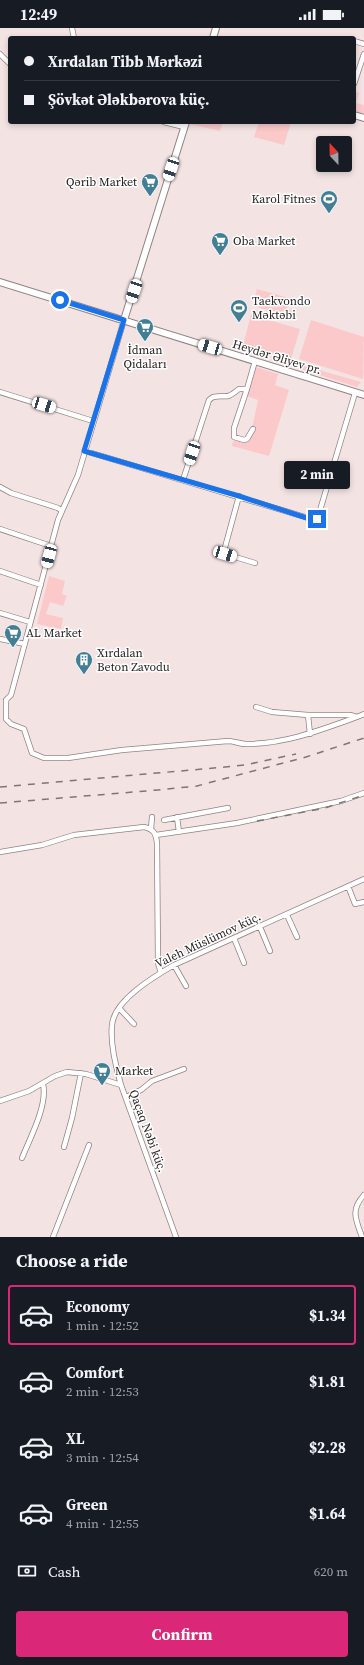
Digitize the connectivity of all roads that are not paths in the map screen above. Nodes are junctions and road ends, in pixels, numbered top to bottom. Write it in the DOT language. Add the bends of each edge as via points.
graph roads {
  1 [pos="0,54"];
  2 [pos="364,54"];
  3 [pos="8,62"];
  4 [pos="356,78"];
  5 [pos="185,125"];
  6 [pos="0,282"];
  7 [pos="124,320"];
  8 [pos="255,361"];
  9 [pos="246,389"];
  10 [pos="0,392"];
  11 [pos="355,393"];
  12 [pos="364,395"];
  13 [pos="93,421"];
  14 [pos="253,429"];
  15 [pos="84,451"];
  16 [pos="183,480"];
  17 [pos="0,487"];
  18 [pos="239,496"];
  19 [pos="62,510"];
  20 [pos="0,529"];
  21 [pos="51,546"];
  22 [pos="256,563"];
  23 [pos="0,571"];
  24 [pos="41,585"];
  25 [pos="0,613"];
  26 [pos="30,622"];
  27 [pos="0,638"];
  28 [pos="25,644"];
  29 [pos="0,700"];
  30 [pos="6,700"];
  31 [pos="256,707"];
  32 [pos="364,714"];
  33 [pos="308,715"];
  34 [pos="357,717"];
  35 [pos="6,719"];
  36 [pos="0,722"];
  37 [pos="310,734"];
  38 [pos="364,793"];
  39 [pos="228,808"];
  40 [pos="152,817"];
  41 [pos="177,817"];
  42 [pos="164,820"];
  43 [pos="151,829"];
  44 [pos="179,832"];
  45 [pos="156,836"];
  46 [pos="0,852"];
  47 [pos="364,879"];
  48 [pos="348,886"];
  49 [pos="364,902"];
  50 [pos="287,915"];
  51 [pos="260,927"];
  52 [pos="297,937"];
  53 [pos="234,938"];
  54 [pos="270,951"];
  55 [pos="244,963"];
  56 [pos="174,965"];
  57 [pos="161,973"];
  58 [pos="186,986"];
  59 [pos="119,1008"];
  60 [pos="134,1024"];
  61 [pos="184,1069"];
  62 [pos="81,1073"];
  63 [pos="43,1084"];
  64 [pos="121,1085"];
  65 [pos="126,1097"];
  66 [pos="0,1101"];
  67 [pos="89,1145"];
  68 [pos="64,1147"];
  69 [pos="22,1158"];
  70 [pos="364,1195"];
  71 [pos="53,1237"];
  72 [pos="176,1237"];
  73 [pos="362,1237"];
  1 -- 3 [label="street"];
  2 -- 4 [label="street"];
  5 -- 7 [label="main road"];
  6 -- 7 [label="main road, Heydər Əliyev pr."];
  7 -- 8 [label="main road, Heydər Əliyev pr."];
  7 -- 13 [label="street"];
  8 -- 9 [label="street"];
  8 -- 11 [label="main road, Heydər Əliyev pr."];
  9 -- 14 [label="street" via="234,436 247,439"];
  9 -- 16 [label="street" via="239,389 227,397 211,398"];
  10 -- 13 [label="street"];
  11 -- 12 [label="main road, Heydər Əliyev pr."];
  11 -- 18 [label="street" via="317,519 313,520"];
  13 -- 15 [label="street"];
  15 -- 16 [label="street"];
  15 -- 19 [label="street" via="78,475"];
  16 -- 18 [label="street"];
  17 -- 19 [label="street"];
  18 -- 22 [label="street" via="224,551 225,554"];
  19 -- 21 [label="street"];
  20 -- 21 [label="street"];
  21 -- 24 [label="street"];
  23 -- 24 [label="street"];
  24 -- 26 [label="street"];
  25 -- 26 [label="street"];
  26 -- 28 [label="street"];
  27 -- 28 [label="street"];
  28 -- 30 [label="street" via="11,695"];
  29 -- 30 [label="street"];
  30 -- 35 [label="street"];
  31 -- 33 [label="street" via="272,712"];
  32 -- 34 [label="street"];
  33 -- 34 [label="street"];
  33 -- 37 [label="street"];
  34 -- 37 [label="street"];
  35 -- 36 [label="street"];
  35 -- 37 [label="street" via="24,729 32,753 44,758 73,758 122,750 228,741 245,744 285,740"];
  38 -- 44 [label="street" via="341,801 281,814"];
  39 -- 41 [label="street"];
  40 -- 43 [label="street"];
  41 -- 42 [label="street"];
  41 -- 44 [label="street"];
  43 -- 45 [label="street"];
  43 -- 46 [label="street" via="144,827 74,835 46,844"];
  44 -- 45 [label="street"];
  45 -- 57 [label="street" via="158,963"];
  47 -- 48 [label="street, Valeh Müslümov küç."];
  48 -- 49 [label="street" via="355,904"];
  48 -- 50 [label="street, Valeh Müslümov küç."];
  50 -- 51 [label="street, Valeh Müslümov küç."];
  50 -- 52 [label="street"];
  51 -- 53 [label="street, Valeh Müslümov küç."];
  51 -- 54 [label="street"];
  53 -- 55 [label="street"];
  53 -- 56 [label="street, Valeh Müslümov küç."];
  56 -- 57 [label="street, Valeh Müslümov küç."];
  56 -- 58 [label="street"];
  57 -- 59 [label="street, Valeh Müslümov küç."];
  59 -- 60 [label="street"];
  59 -- 64 [label="street, Valeh Müslümov küç." via="112,1020 111,1036"];
  61 -- 65 [label="street" via="152,1081"];
  62 -- 63 [label="street, Qaçaq Nəbi küç." via="61,1074"];
  62 -- 64 [label="street, Qaçaq Nəbi küç."];
  62 -- 68 [label="street"];
  63 -- 66 [label="street, Qaçaq Nəbi küç."];
  63 -- 69 [label="street" via="43,1105"];
  64 -- 65 [label="street, Qaçaq Nəbi küç."];
  65 -- 72 [label="street, Qaçaq Nəbi küç."];
  67 -- 71 [label="street"];
  70 -- 73 [label="street" via="355,1210"];
}
